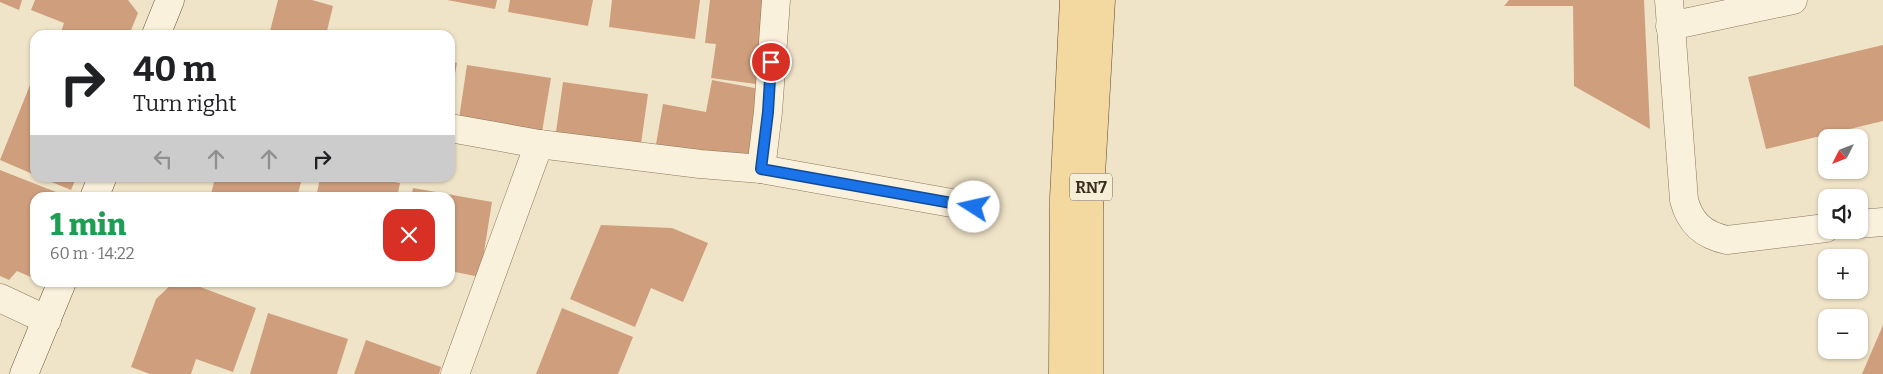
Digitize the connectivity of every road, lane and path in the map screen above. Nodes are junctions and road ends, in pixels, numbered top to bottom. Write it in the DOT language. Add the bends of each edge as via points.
graph roads {
  1 [pos="170,0"];
  2 [pos="776,0"];
  3 [pos="1074,0"];
  4 [pos="1101,0"];
  5 [pos="1793,0"];
  6 [pos="1670,13"];
  7 [pos="158,30"];
  8 [pos="455,129"];
  9 [pos="539,144"];
  10 [pos="761,169"];
  11 [pos="974,207"];
  12 [pos="1883,222"];
  13 [pos="1868,223"];
  14 [pos="1818,229"];
  15 [pos="60,287"];
  16 [pos="0,298"];
  17 [pos="47,320"];
  18 [pos="24,374"];
  19 [pos="455,374"];
  20 [pos="1063,374"];
  21 [pos="1088,374"];
  1 -- 7 [label="street"];
  2 -- 10 [label="street"];
  3 -- 20 [label="main road, RN7" via="1064,198"];
  4 -- 21 [label="main road, RN7" via="1089,210"];
  5 -- 6 [label="street"];
  6 -- 14 [label="street" via="1684,200 1694,223 1709,235 1727,240"];
  8 -- 9 [label="street"];
  9 -- 10 [label="street"];
  9 -- 19 [label="street"];
  10 -- 11 [label="street"];
  12 -- 13 [label="street"];
  15 -- 17 [label="street"];
  16 -- 17 [label="street"];
  17 -- 18 [label="street"];
}
